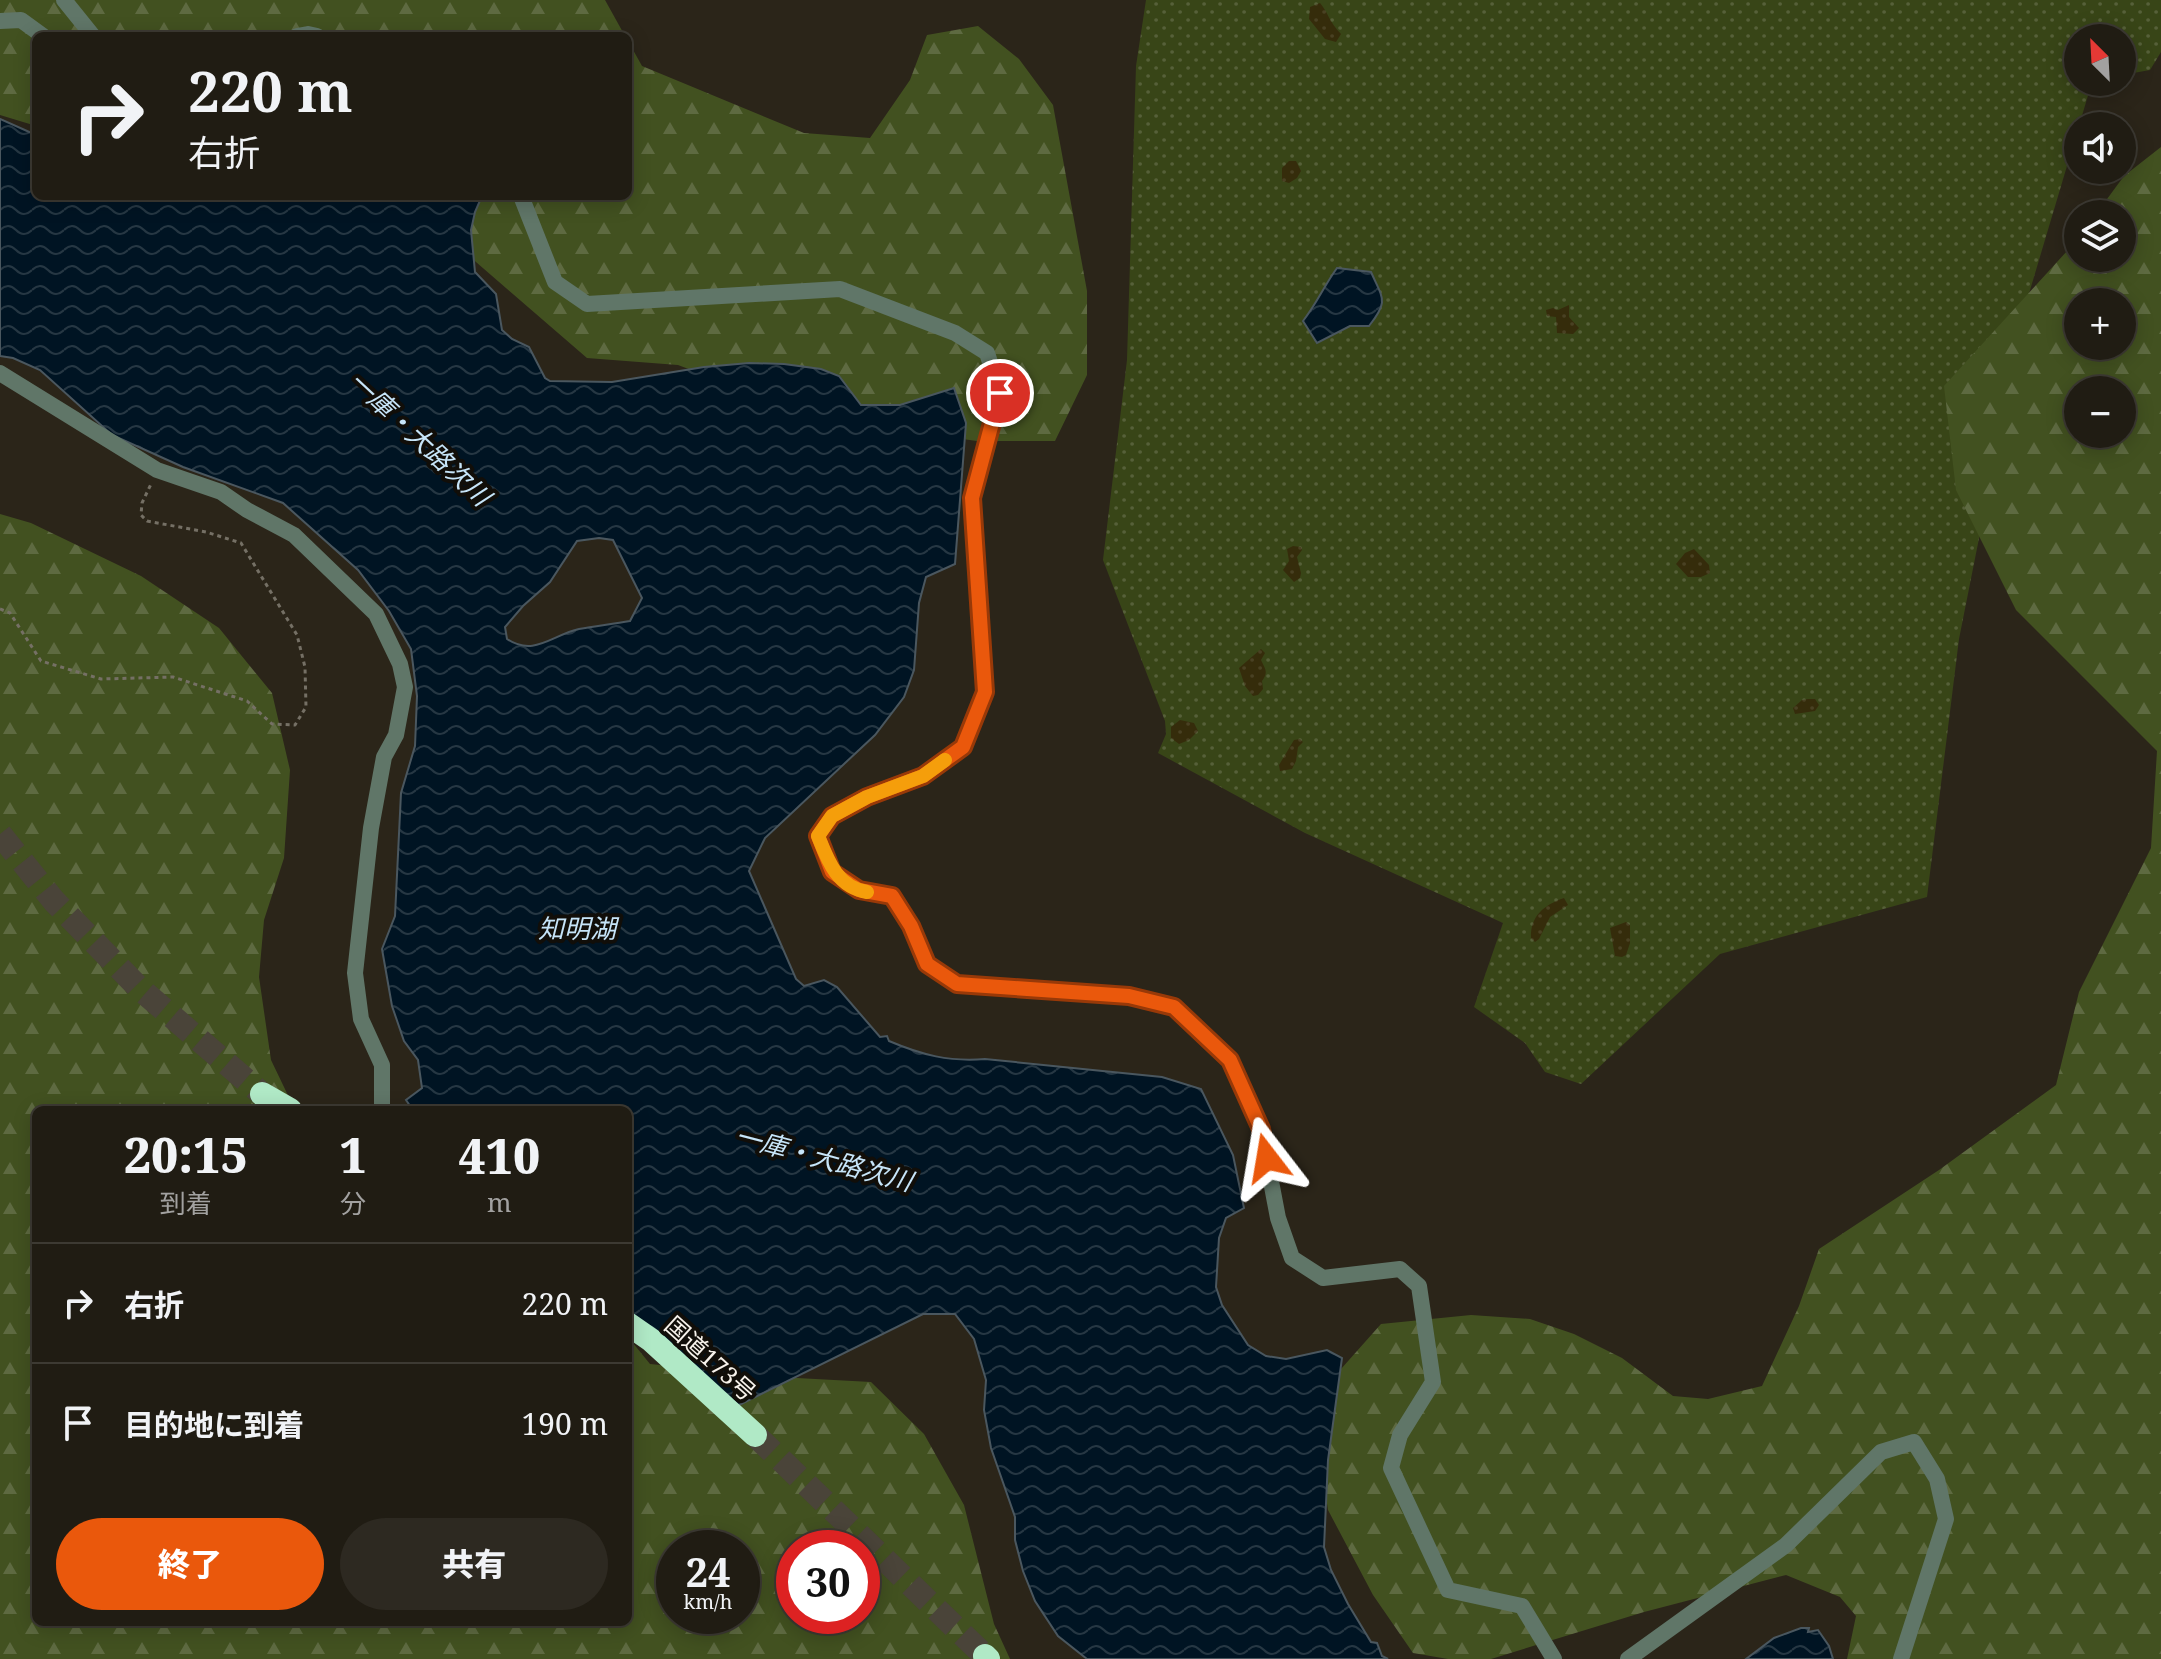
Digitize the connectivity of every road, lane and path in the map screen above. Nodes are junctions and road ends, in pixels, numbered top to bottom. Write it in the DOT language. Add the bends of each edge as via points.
graph roads {
  1 [pos="64,0"];
  2 [pos="0,21"];
  3 [pos="38,32"];
  4 [pos="90,32"];
  5 [pos="523,200"];
  6 [pos="0,373"];
  7 [pos="157,470"];
  8 [pos="0,609"];
  9 [pos="262,1094"];
  10 [pos="283,1106"];
  11 [pos="382,1106"];
  12 [pos="632,1327"];
  13 [pos="755,1435"];
  14 [pos="1554,1659"];
  15 [pos="1628,1659"];
  16 [pos="1901,1659"];
  1 -- 4 [label="street"];
  2 -- 3 [label="street" via="21,20"];
  5 -- 14 [label="street" via="555,282 587,304 840,289 955,333 987,353 1000,393 972,498 985,692 963,747 923,776 832,816 818,836 832,872 859,890 892,896 927,964 957,984 1129,996 1174,1007 1230,1060 1261,1129 1278,1218 1292,1258 1323,1278 1400,1269 1419,1286 1433,1382 1400,1435 1391,1468 1448,1590 1522,1606"];
  6 -- 7 [label="street"];
  7 -- 8 [label="path" via="141,515 147,521 241,543 297,635 306,707 295,725 272,724 247,701 173,677 101,679 41,661 10,613"];
  7 -- 11 [label="street" via="221,492 294,535 376,614 400,664 405,687 376,800 355,973 361,1019 382,1065"];
  9 -- 10 [label="highway"];
  12 -- 13 [label="highway, 国道173号"];
  15 -- 16 [label="street" via="1786,1545 1881,1452 1914,1442 1937,1479 1946,1519"];
}
